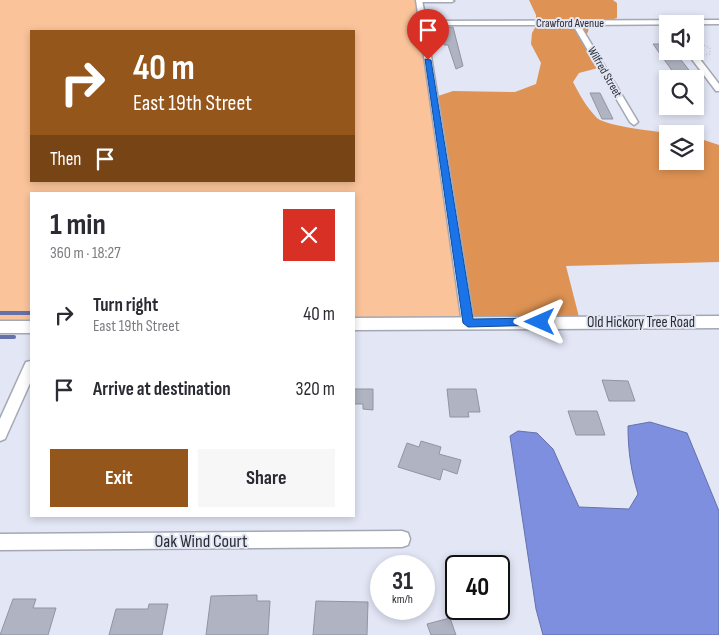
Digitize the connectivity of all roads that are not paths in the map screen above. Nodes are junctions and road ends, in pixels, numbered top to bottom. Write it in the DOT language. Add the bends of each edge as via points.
graph roads {
  1 [pos="419,1"];
  2 [pos="452,1"];
  3 [pos="576,22"];
  4 [pos="719,22"];
  5 [pos="422,23"];
  6 [pos="697,60"];
  7 [pos="719,89"];
  8 [pos="634,122"];
  9 [pos="719,322"];
  10 [pos="468,323"];
  11 [pos="355,324"];
  12 [pos="0,327"];
  13 [pos="30,327"];
  14 [pos="30,368"];
  15 [pos="0,435"];
  16 [pos="402,539"];
  17 [pos="0,542"];
  1 -- 2 [label="lane"];
  1 -- 5 [label="street"];
  3 -- 4 [label="street, Crawford Avenue"];
  3 -- 5 [label="street, Crawford Avenue"];
  3 -- 8 [label="street, Wilfred Street"];
  5 -- 10 [label="street"];
  6 -- 7 [label="street"];
  9 -- 10 [label="street, Old Hickory Tree Road"];
  10 -- 11 [label="street, Old Hickory Tree Road"];
  12 -- 13 [label="street"];
  14 -- 15 [label="street"];
  16 -- 17 [label="street, Oak Wind Court"];
}
